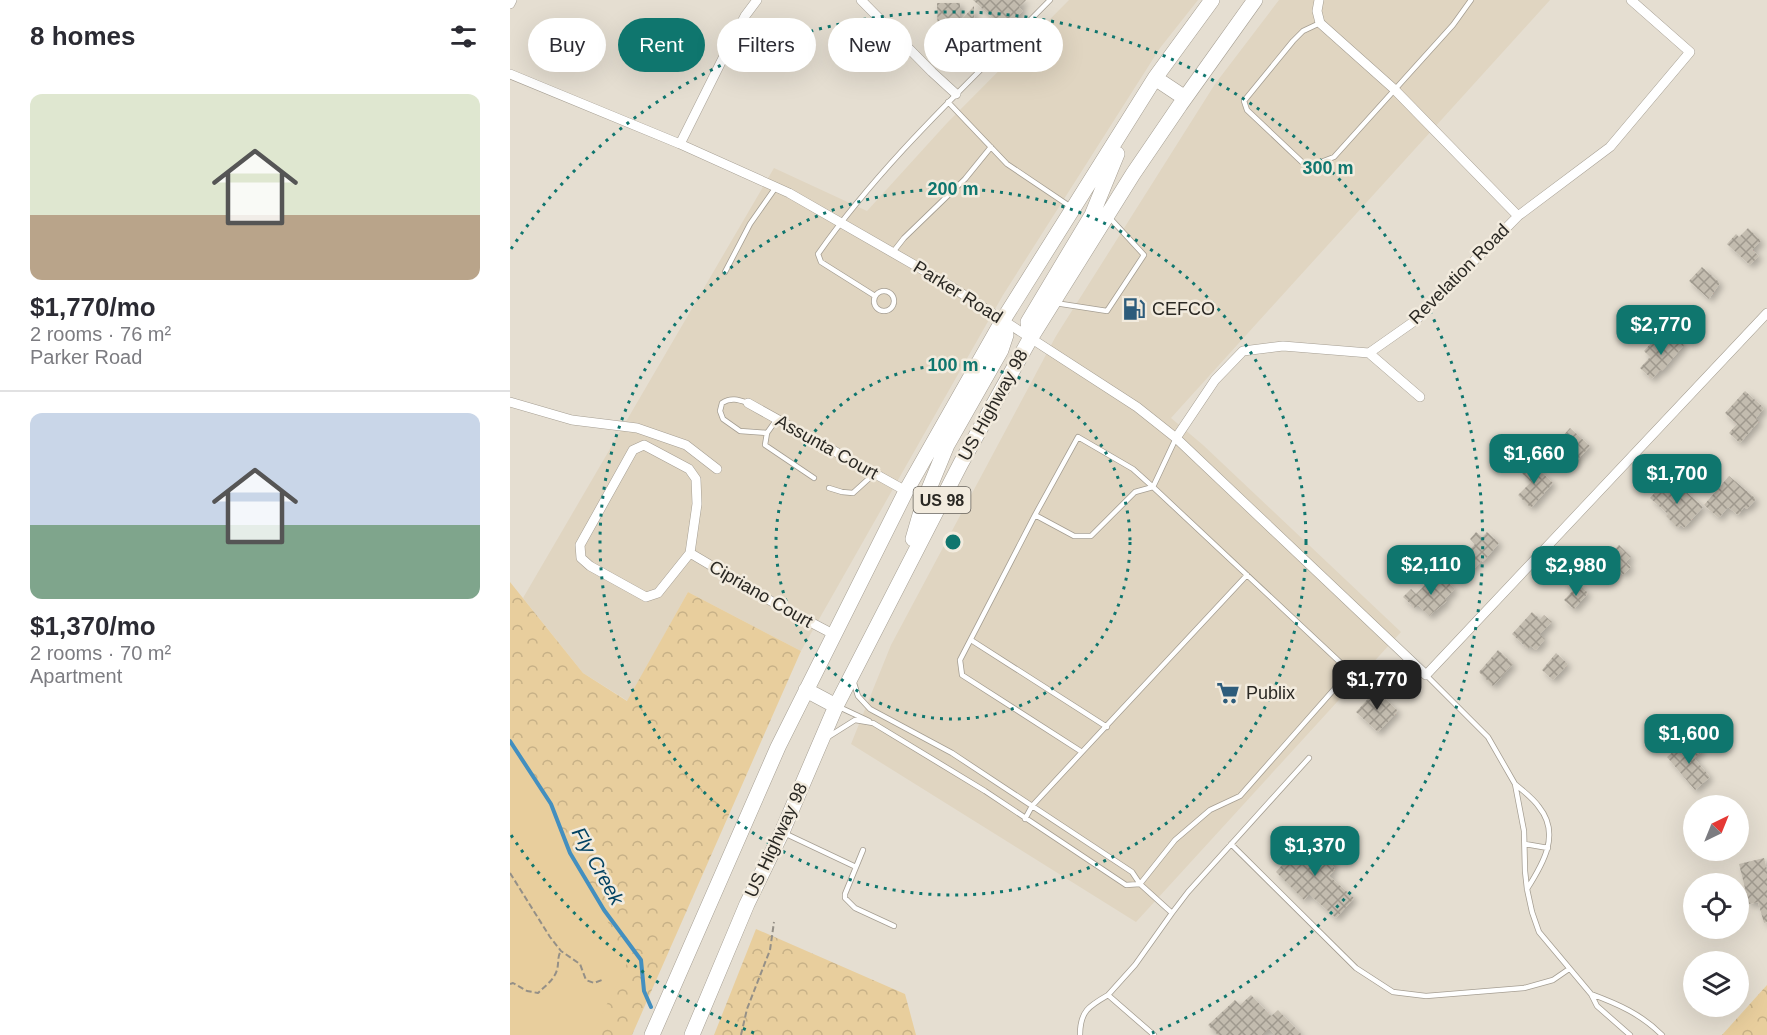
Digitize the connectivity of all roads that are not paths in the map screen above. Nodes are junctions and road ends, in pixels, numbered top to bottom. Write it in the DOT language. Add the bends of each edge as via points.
graph roads {
  1 [pos="757,0"];
  2 [pos="861,0"];
  3 [pos="1050,0"];
  4 [pos="1212,0"];
  5 [pos="1255,0"];
  6 [pos="1319,0"];
  7 [pos="1471,0"];
  8 [pos="1631,0"];
  9 [pos="1320,23"];
  10 [pos="510,74"];
  11 [pos="1155,78"];
  12 [pos="1394,89"];
  13 [pos="956,94"];
  14 [pos="1185,98"];
  15 [pos="948,102"];
  16 [pos="1132,115"];
  17 [pos="680,144"];
  18 [pos="992,147"];
  19 [pos="777,187"];
  20 [pos="1074,209"];
  21 [pos="1108,215"];
  22 [pos="1518,216"];
  23 [pos="840,222"];
  24 [pos="893,252"];
  25 [pos="725,272"];
  26 [pos="875,296"];
  27 [pos="1053,303"];
  28 [pos="1767,313"];
  29 [pos="1003,320"];
  30 [pos="1030,339"];
  31 [pos="1369,353"];
  32 [pos="1420,397"];
  33 [pos="510,402"];
  34 [pos="748,403"];
  35 [pos="777,419"];
  36 [pos="767,433"];
  37 [pos="1176,438"];
  38 [pos="717,469"];
  39 [pos="875,473"];
  40 [pos="814,478"];
  41 [pos="1153,487"];
  42 [pos="829,488"];
  43 [pos="906,490"];
  44 [pos="1035,515"];
  45 [pos="690,553"];
  46 [pos="904,571"];
  47 [pos="1247,575"];
  48 [pos="833,634"];
  49 [pos="971,640"];
  50 [pos="851,675"];
  51 [pos="1426,675"];
  52 [pos="806,690"];
  53 [pos="836,706"];
  54 [pos="873,723"];
  55 [pos="1107,727"];
  56 [pos="821,741"];
  57 [pos="1082,752"];
  58 [pos="1309,758"];
  59 [pos="1515,784"];
  60 [pos="1032,806"];
  61 [pos="1025,819"];
  62 [pos="782,832"];
  63 [pos="1231,844"];
  64 [pos="1525,844"];
  65 [pos="1548,848"];
  66 [pos="863,850"];
  67 [pos="856,867"];
  68 [pos="1140,884"];
  69 [pos="1527,889"];
  70 [pos="1172,912"];
  71 [pos="894,926"];
  72 [pos="1569,969"];
  73 [pos="1591,994"];
  74 [pos="1108,995"];
  75 [pos="652,1035"];
  76 [pos="692,1035"];
  77 [pos="1080,1035"];
  78 [pos="1154,1035"];
  79 [pos="1630,1035"];
  80 [pos="1662,1035"];
  1 -- 17 [label="street" via="745,16"];
  2 -- 13 [label="street"];
  3 -- 13 [label="lane"];
  4 -- 11 [label="main road, US Highway 98 / US 98"];
  5 -- 14 [label="main road, US Highway 98 / US 98"];
  6 -- 9 [label="street"];
  7 -- 12 [label="lane"];
  8 -- 22 [label="street, Revelation Road" via="1690,52 1610,147"];
  9 -- 12 [label="street"];
  9 -- 12 [label="lane" via="1293,41 1244,101 1247,110 1303,164 1334,157"];
  10 -- 17 [label="street, Parker Road"];
  11 -- 14 [label="main road"];
  11 -- 16 [label="main road, US Highway 98 / US 98"];
  12 -- 22 [label="street"];
  13 -- 15 [label="lane"];
  14 -- 21 [label="main road, US Highway 98 / US 98"];
  15 -- 18 [label="lane"];
  15 -- 23 [label="lane"];
  16 -- 20 [label="main road, US Highway 98 / US 98"];
  16 -- 30 [label="main road" via="1092,215 1028,322"];
  17 -- 19 [label="street, Parker Road"];
  18 -- 20 [label="lane" via="1007,164"];
  18 -- 24 [label="lane"];
  19 -- 23 [label="street, Parker Road"];
  19 -- 25 [label="lane" via="750,224"];
  20 -- 29 [label="main road, US Highway 98 / US 98"];
  21 -- 27 [label="main road, US Highway 98 / US 98"];
  21 -- 27 [label="lane" via="1144,255 1107,311"];
  22 -- 31 [label="street, Revelation Road" via="1416,320"];
  23 -- 24 [label="street, Parker Road"];
  23 -- 26 [label="lane" via="818,258"];
  24 -- 29 [label="street, Parker Road"];
  26 -- 26 [label="lane" via="885,291 891,293 895,299 893,307 885,312 879,310"];
  27 -- 30 [label="main road, US Highway 98 / US 98"];
  28 -- 51 [label="street"];
  29 -- 30 [label="street, Parker Road"];
  29 -- 43 [label="main road, US Highway 98 / US 98"];
  29 -- 46 [label="main road" via="1006,335 1001,350 947,445 924,501"];
  30 -- 37 [label="street, Parker Road" via="1137,407"];
  30 -- 46 [label="main road, US Highway 98 / US 98"];
  31 -- 32 [label="street"];
  31 -- 37 [label="street" via="1283,346 1243,351 1215,380"];
  33 -- 38 [label="street" via="572,420 637,428 686,445"];
  34 -- 35 [label="street, Assunta Court"];
  34 -- 36 [label="lane" via="736,399 722,403 723,419 740,431"];
  35 -- 36 [label="lane"];
  35 -- 39 [label="street, Assunta Court"];
  36 -- 40 [label="lane" via="765,445 769,449"];
  37 -- 41 [label="lane"];
  37 -- 51 [label="street, Parker Road"];
  39 -- 42 [label="lane" via="852,493"];
  39 -- 43 [label="street, Assunta Court"];
  41 -- 44 [label="lane" via="1135,492 1091,536 1074,536"];
  41 -- 44 [label="lane" via="1133,470 1078,437"];
  41 -- 47 [label="lane"];
  43 -- 48 [label="main road, US Highway 98 / US 98"];
  44 -- 49 [label="lane"];
  45 -- 45 [label="street, Cipriano Court" via="658,592 646,597 581,558 580,545 633,450 644,445 689,470 696,479 697,504"];
  45 -- 48 [label="street, Cipriano Court"];
  46 -- 50 [label="main road, US Highway 98 / US 98"];
  47 -- 55 [label="lane"];
  47 -- 68 [label="lane" via="1343,665 1344,678 1240,796 1210,810 1175,840"];
  48 -- 52 [label="main road, US Highway 98 / US 98"];
  49 -- 55 [label="lane"];
  49 -- 57 [label="lane" via="960,660 962,675"];
  50 -- 53 [label="main road, US Highway 98 / US 98"];
  50 -- 60 [label="lane" via="858,696 870,709 952,753"];
  51 -- 59 [label="lane" via="1488,737"];
  52 -- 53 [label="main road"];
  52 -- 75 [label="main road, US Highway 98 / US 98"];
  53 -- 54 [label="lane"];
  53 -- 56 [label="main road, US Highway 98 / US 98"];
  54 -- 56 [label="lane" via="855,720"];
  54 -- 61 [label="lane"];
  55 -- 57 [label="lane"];
  56 -- 62 [label="main road, US Highway 98 / US 98"];
  57 -- 60 [label="lane"];
  58 -- 63 [label="lane"];
  59 -- 64 [label="lane"];
  59 -- 65 [label="lane" via="1543,812 1549,829"];
  60 -- 61 [label="lane"];
  60 -- 68 [label="lane" via="1132,872"];
  61 -- 68 [label="lane" via="1126,885"];
  62 -- 67 [label="lane"];
  62 -- 76 [label="main road, US Highway 98 / US 98"];
  63 -- 70 [label="lane"];
  63 -- 72 [label="lane" via="1356,968 1393,992 1426,996 1524,988 1553,980"];
  64 -- 65 [label="lane"];
  64 -- 69 [label="lane"];
  65 -- 69 [label="lane"];
  66 -- 67 [label="lane"];
  67 -- 71 [label="lane" via="845,898 855,908"];
  68 -- 70 [label="lane"];
  69 -- 72 [label="lane" via="1539,932"];
  70 -- 74 [label="lane" via="1135,965"];
  72 -- 73 [label="lane"];
  73 -- 79 [label="lane" via="1605,1015"];
  73 -- 80 [label="lane" via="1630,1009"];
  74 -- 77 [label="lane" via="1084,1012"];
  74 -- 78 [label="lane"];
}
